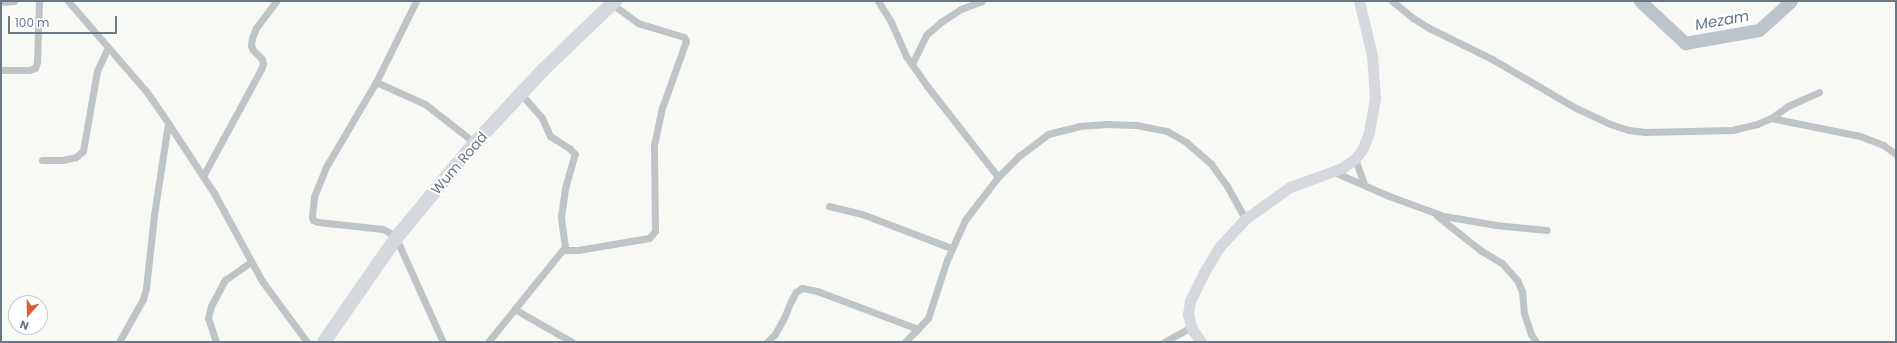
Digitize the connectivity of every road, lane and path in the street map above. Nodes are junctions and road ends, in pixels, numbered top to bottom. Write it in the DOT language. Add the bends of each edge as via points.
graph roads {
  1 [pos="14,1"];
  2 [pos="39,1"];
  3 [pos="68,1"];
  4 [pos="79,1"];
  5 [pos="276,1"];
  6 [pos="416,1"];
  7 [pos="878,1"];
  8 [pos="982,1"];
  9 [pos="1359,1"];
  10 [pos="1392,1"];
  11 [pos="1,2"];
  12 [pos="614,2"];
  13 [pos="73,7"];
  14 [pos="108,48"];
  15 [pos="912,64"];
  16 [pos="1,70"];
  17 [pos="376,82"];
  18 [pos="1819,92"];
  19 [pos="521,94"];
  20 [pos="1772,118"];
  21 [pos="168,123"];
  22 [pos="475,143"];
  23 [pos="1896,154"];
  24 [pos="1355,159"];
  25 [pos="42,160"];
  26 [pos="1334,172"];
  27 [pos="204,176"];
  28 [pos="998,177"];
  29 [pos="1364,184"];
  30 [pos="829,206"];
  31 [pos="1430,211"];
  32 [pos="1245,219"];
  33 [pos="1547,230"];
  34 [pos="396,238"];
  35 [pos="951,248"];
  36 [pos="565,250"];
  37 [pos="251,262"];
  38 [pos="516,310"];
  39 [pos="1191,327"];
  40 [pos="918,329"];
  41 [pos="119,342"];
  42 [pos="216,342"];
  43 [pos="307,342"];
  44 [pos="324,342"];
  45 [pos="443,342"];
  46 [pos="488,342"];
  47 [pos="572,342"];
  48 [pos="767,342"];
  49 [pos="905,342"];
  50 [pos="1164,342"];
  51 [pos="1201,342"];
  52 [pos="1536,342"];
  1 -- 11 [label="street"];
  2 -- 16 [label="street" via="35,68"];
  3 -- 13 [label="street"];
  4 -- 13 [label="street"];
  5 -- 27 [label="street" via="256,28 252,38 251,45 263,64 261,69"];
  6 -- 17 [label="street"];
  7 -- 15 [label="street"];
  8 -- 15 [label="street" via="961,9 926,35"];
  9 -- 24 [label="street" via="1372,55 1375,99 1369,132 1363,148"];
  10 -- 20 [label="street" via="1429,28 1492,59 1576,108 1629,130 1732,130"];
  12 -- 19 [label="highway, Wum Road"];
  12 -- 36 [label="street" via="638,23 684,37 686,41 662,108 654,145 655,230 649,238"];
  13 -- 14 [label="street"];
  14 -- 21 [label="street" via="146,91"];
  14 -- 25 [label="street" via="96,71 83,151 76,157"];
  15 -- 28 [label="street"];
  17 -- 22 [label="street" via="425,104"];
  17 -- 34 [label="street" via="326,167 314,197 312,217 318,222 383,229"];
  18 -- 20 [label="street" via="1788,106"];
  19 -- 22 [label="highway, Wum Road"];
  19 -- 36 [label="street" via="542,118 550,136 575,154 565,188 561,217"];
  20 -- 23 [label="street" via="1860,136 1883,145"];
  21 -- 27 [label="street"];
  21 -- 41 [label="street" via="146,288 143,299"];
  22 -- 34 [label="highway, Wum Road"];
  24 -- 26 [label="street"];
  24 -- 29 [label="street"];
  26 -- 29 [label="street"];
  26 -- 32 [label="street" via="1290,187"];
  27 -- 37 [label="street"];
  28 -- 32 [label="street" via="1019,156 1048,134 1079,126 1136,125 1167,131 1186,142 1211,164 1227,186"];
  28 -- 35 [label="street" via="965,220"];
  29 -- 31 [label="street"];
  30 -- 35 [label="street" via="862,214"];
  31 -- 33 [label="street" via="1496,226"];
  31 -- 52 [label="street" via="1511,272 1520,285 1524,313"];
  32 -- 39 [label="street" via="1220,246 1203,274 1190,301 1188,314"];
  34 -- 44 [label="highway, Wum Road"];
  34 -- 45 [label="street"];
  35 -- 40 [label="street" via="928,318"];
  36 -- 38 [label="street"];
  37 -- 42 [label="street" via="225,280 211,306 208,318"];
  37 -- 43 [label="street"];
  38 -- 46 [label="street"];
  38 -- 47 [label="street"];
  39 -- 50 [label="street"];
  39 -- 51 [label="street"];
  40 -- 48 [label="street" via="802,288 790,300 784,318"];
  40 -- 49 [label="street"];
}
